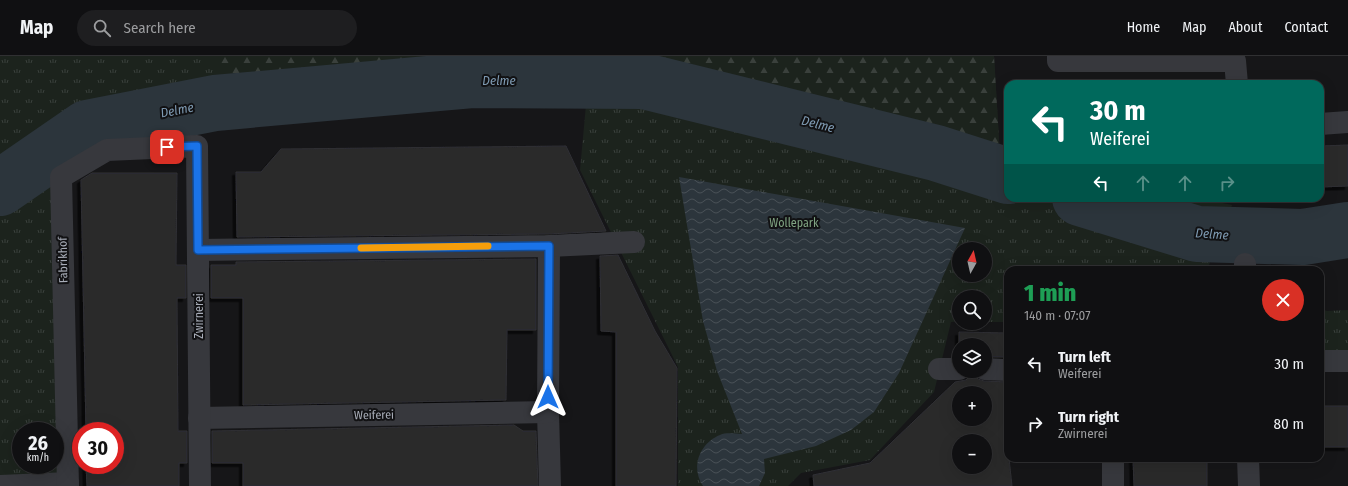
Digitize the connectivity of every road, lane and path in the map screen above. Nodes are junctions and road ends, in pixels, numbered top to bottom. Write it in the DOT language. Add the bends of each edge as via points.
graph roads {
  1 [pos="1058,56"];
  2 [pos="1235,58"];
  3 [pos="1237,80"];
  4 [pos="1348,122"];
  5 [pos="1324,124"];
  6 [pos="197,146"];
  7 [pos="634,242"];
  8 [pos="549,246"];
  9 [pos="198,250"];
  10 [pos="1324,361"];
  11 [pos="1348,362"];
  12 [pos="992,370"];
  13 [pos="1004,370"];
  14 [pos="548,412"];
  15 [pos="199,418"];
  16 [pos="1113,462"];
  17 [pos="1248,462"];
  18 [pos="68,485"];
  19 [pos="0,486"];
  20 [pos="200,486"];
  21 [pos="550,486"];
  22 [pos="1113,486"];
  23 [pos="1249,486"];
  1 -- 2 [label="street" via="1058,61"];
  2 -- 3 [label="street"];
  4 -- 5 [label="street"];
  6 -- 9 [label="street, Zwirnerei"];
  6 -- 18 [label="street, Fabrikhof" via="107,150 61,178"];
  7 -- 8 [label="street"];
  8 -- 9 [label="street"];
  8 -- 14 [label="street"];
  9 -- 15 [label="street, Zwirnerei"];
  10 -- 11 [label="street"];
  12 -- 13 [label="street"];
  14 -- 15 [label="street, Weiferei"];
  14 -- 21 [label="street"];
  15 -- 20 [label="street, Zwirnerei"];
  16 -- 22 [label="street"];
  17 -- 23 [label="street"];
  18 -- 19 [label="street"];
}
